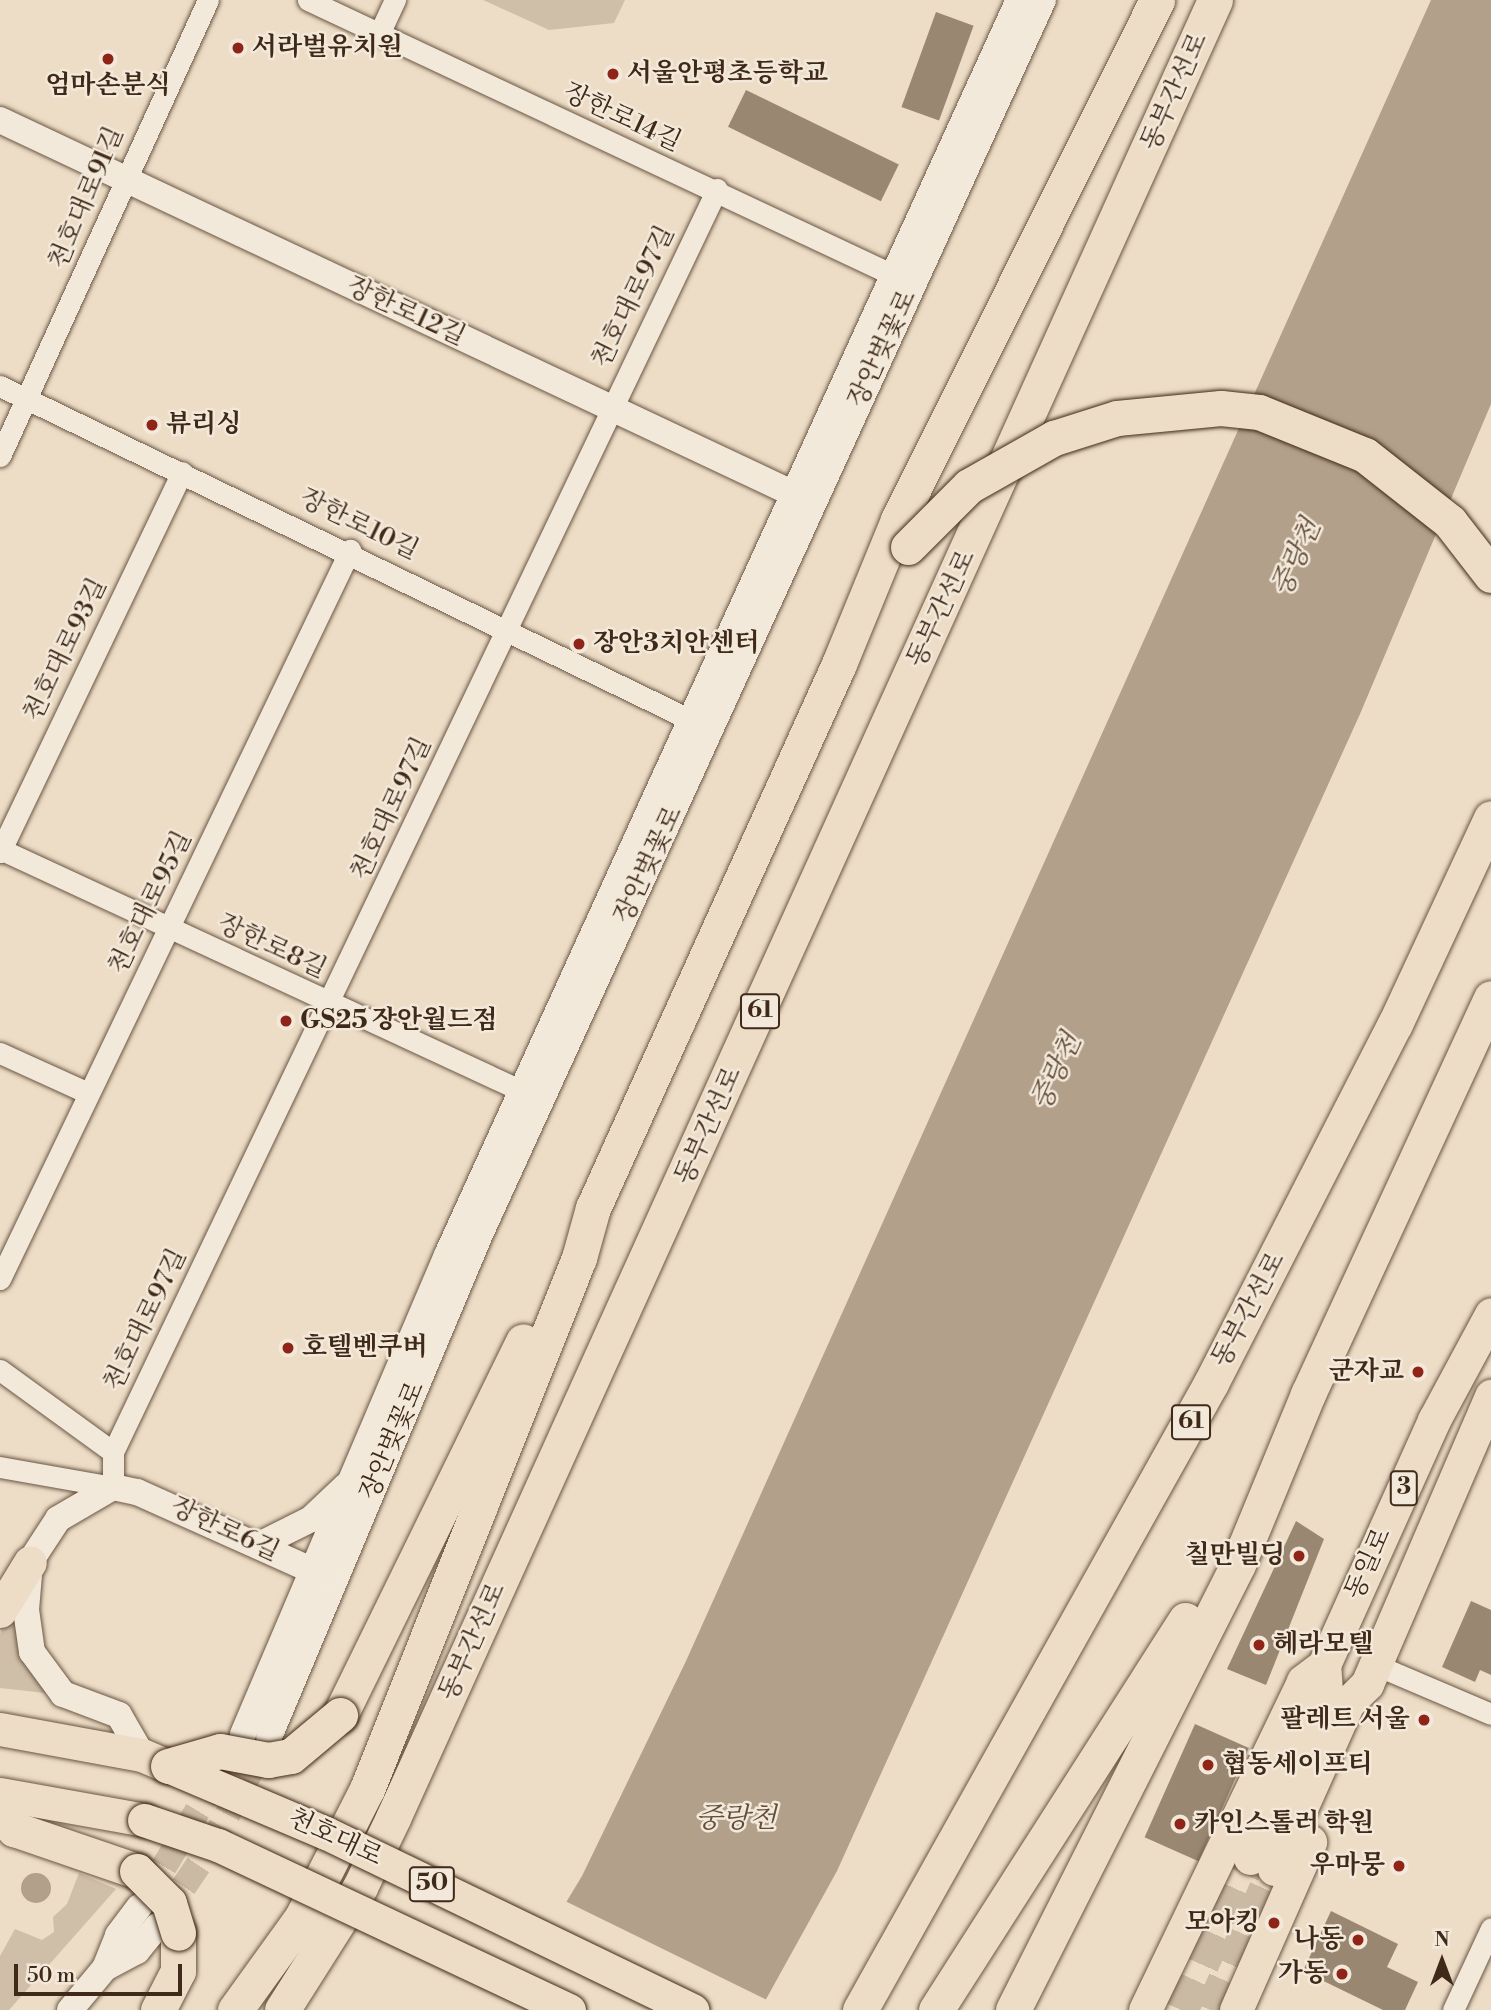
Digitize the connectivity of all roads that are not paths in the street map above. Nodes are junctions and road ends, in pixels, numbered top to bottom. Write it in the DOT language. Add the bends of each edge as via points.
graph roads {
  1 [pos="208,0"];
  2 [pos="308,0"];
  3 [pos="395,0"];
  4 [pos="1019,0"];
  5 [pos="1043,0"];
  6 [pos="1157,0"];
  7 [pos="1215,0"];
  8 [pos="379,34"];
  9 [pos="0,120"];
  10 [pos="130,182"];
  11 [pos="717,189"];
  12 [pos="904,280"];
  13 [pos="0,386"];
  14 [pos="27,398"];
  15 [pos="611,410"];
  16 [pos="0,456"];
  17 [pos="182,472"];
  18 [pos="803,498"];
  19 [pos="350,550"];
  20 [pos="1491,575"];
  21 [pos="508,631"];
  22 [pos="839,664"];
  23 [pos="691,720"];
  24 [pos="1491,818"];
  25 [pos="0,850"];
  26 [pos="170,930"];
  27 [pos="1491,998"];
  28 [pos="330,1005"];
  29 [pos="0,1053"];
  30 [pos="522,1091"];
  31 [pos="88,1093"];
  32 [pos="593,1208"];
  33 [pos="0,1279"];
  34 [pos="1491,1314"];
  35 [pos="0,1370"];
  36 [pos="1491,1396"];
  37 [pos="113,1451"];
  38 [pos="0,1466"];
  39 [pos="353,1479"];
  40 [pos="113,1487"];
  41 [pos="1262,1495"];
  42 [pos="259,1545"];
  43 [pos="30,1562"];
  44 [pos="325,1576"];
  45 [pos="0,1611"];
  46 [pos="1324,1665"];
  47 [pos="1371,1675"];
  48 [pos="1491,1714"];
  49 [pos="0,1729"];
  50 [pos="256,1735"];
  51 [pos="155,1760"];
  52 [pos="0,1794"];
  53 [pos="0,1805"];
  54 [pos="139,1907"];
  55 [pos="1491,1928"];
  56 [pos="168,1930"];
  57 [pos="106,1968"];
  58 [pos="1244,2007"];
  59 [pos="71,2010"];
  60 [pos="158,2010"];
  61 [pos="235,2010"];
  62 [pos="282,2010"];
  63 [pos="569,2010"];
  64 [pos="692,2010"];
  65 [pos="860,2010"];
  66 [pos="936,2010"];
  67 [pos="1013,2010"];
  68 [pos="1146,2010"];
  69 [pos="1453,2010"];
  1 -- 10 [label="street, 천호대로91길" via="133,158"];
  2 -- 8 [label="street, 장한로14길"];
  3 -- 8 [label="street"];
  4 -- 12 [label="street, 장안벚꽃로"];
  5 -- 12 [label="street, 장안벚꽃로"];
  6 -- 22 [label="highway" via="898,520"];
  7 -- 62 [label="highway, 동부간선로 / 61" via="393,1818 360,1887"];
  8 -- 11 [label="street, 장한로14길"];
  9 -- 10 [label="street, 장한로12길"];
  10 -- 14 [label="street, 천호대로91길"];
  10 -- 15 [label="street, 장한로12길"];
  11 -- 12 [label="street, 장한로14길"];
  11 -- 15 [label="street, 천호대로97길"];
  12 -- 18 [label="street, 장안벚꽃로"];
  13 -- 14 [label="street, 장한로10길"];
  14 -- 16 [label="street, 천호대로91길"];
  14 -- 17 [label="street, 장한로10길"];
  15 -- 18 [label="street, 장한로12길"];
  15 -- 21 [label="street, 천호대로97길"];
  17 -- 19 [label="street, 장한로10길"];
  17 -- 25 [label="street, 천호대로93길"];
  18 -- 23 [label="street, 장안벚꽃로"];
  18 -- 44 [label="street, 장안벚꽃로"];
  19 -- 21 [label="street, 장한로10길"];
  19 -- 26 [label="street, 천호대로95길"];
  20 -- 22 [label="highway, bridge" via="1450,522 1366,455 1259,412 1221,408 1117,418 1054,438 969,486 908,547"];
  21 -- 23 [label="street, 장한로10길"];
  21 -- 28 [label="street, 천호대로97길"];
  22 -- 32 [label="highway"];
  23 -- 30 [label="street, 장안벚꽃로"];
  24 -- 65 [label="highway, 동부간선로 / 61" via="1395,1024 1217,1372"];
  25 -- 26 [label="street, 장한로8길"];
  26 -- 28 [label="street, 장한로8길"];
  26 -- 31 [label="street, 천호대로95길"];
  27 -- 41 [label="highway"];
  28 -- 30 [label="street, 장한로8길"];
  28 -- 37 [label="street, 천호대로97길"];
  29 -- 31 [label="street"];
  30 -- 39 [label="street, 장안벚꽃로"];
  31 -- 33 [label="street, 천호대로95길"];
  32 -- 51 [label="highway, bridge" via="340,1715 291,1756 268,1760 219,1751"];
  32 -- 61 [label="highway" via="579,1258 367,1789 302,1917"];
  34 -- 46 [label="main road, 동일로 / 3" via="1434,1420"];
  35 -- 37 [label="street"];
  36 -- 47 [label="main road, 동일로 / 3"];
  37 -- 40 [label="street"];
  38 -- 40 [label="street"];
  39 -- 42 [label="street" via="311,1518"];
  39 -- 44 [label="street, 장안벚꽃로"];
  40 -- 42 [label="street, 장한로6길" via="165,1502"];
  40 -- 43 [label="street" via="58,1518"];
  41 -- 66 [label="highway"];
  41 -- 67 [label="highway" via="1238,1564"];
  42 -- 44 [label="street, 장한로6길"];
  43 -- 45 [label="main road"];
  43 -- 51 [label="street" via="26,1626 43,1673 63,1694 119,1715"];
  44 -- 50 [label="street, 장안벚꽃로"];
  46 -- 47 [label="main road, 동일로 / 3" via="1326,1691 1262,1864 1348,1703"];
  46 -- 68 [label="main road" via="1303,1681"];
  47 -- 48 [label="street"];
  47 -- 58 [label="main road" via="1365,1710"];
  49 -- 51 [label="main road, 천호대로 / 50"];
  51 -- 64 [label="main road, 천호대로 / 50, bridge" via="326,1833"];
  52 -- 63 [label="main road, 50, bridge" via="144,1820 218,1845"];
  53 -- 56 [label="highway, bridge" via="14,1829 138,1871 169,1903"];
  54 -- 57 [label="street" via="118,1935"];
  55 -- 69 [label="street"];
  56 -- 57 [label="street"];
  56 -- 60 [label="highway" via="178,1971"];
  57 -- 59 [label="street"];
}
